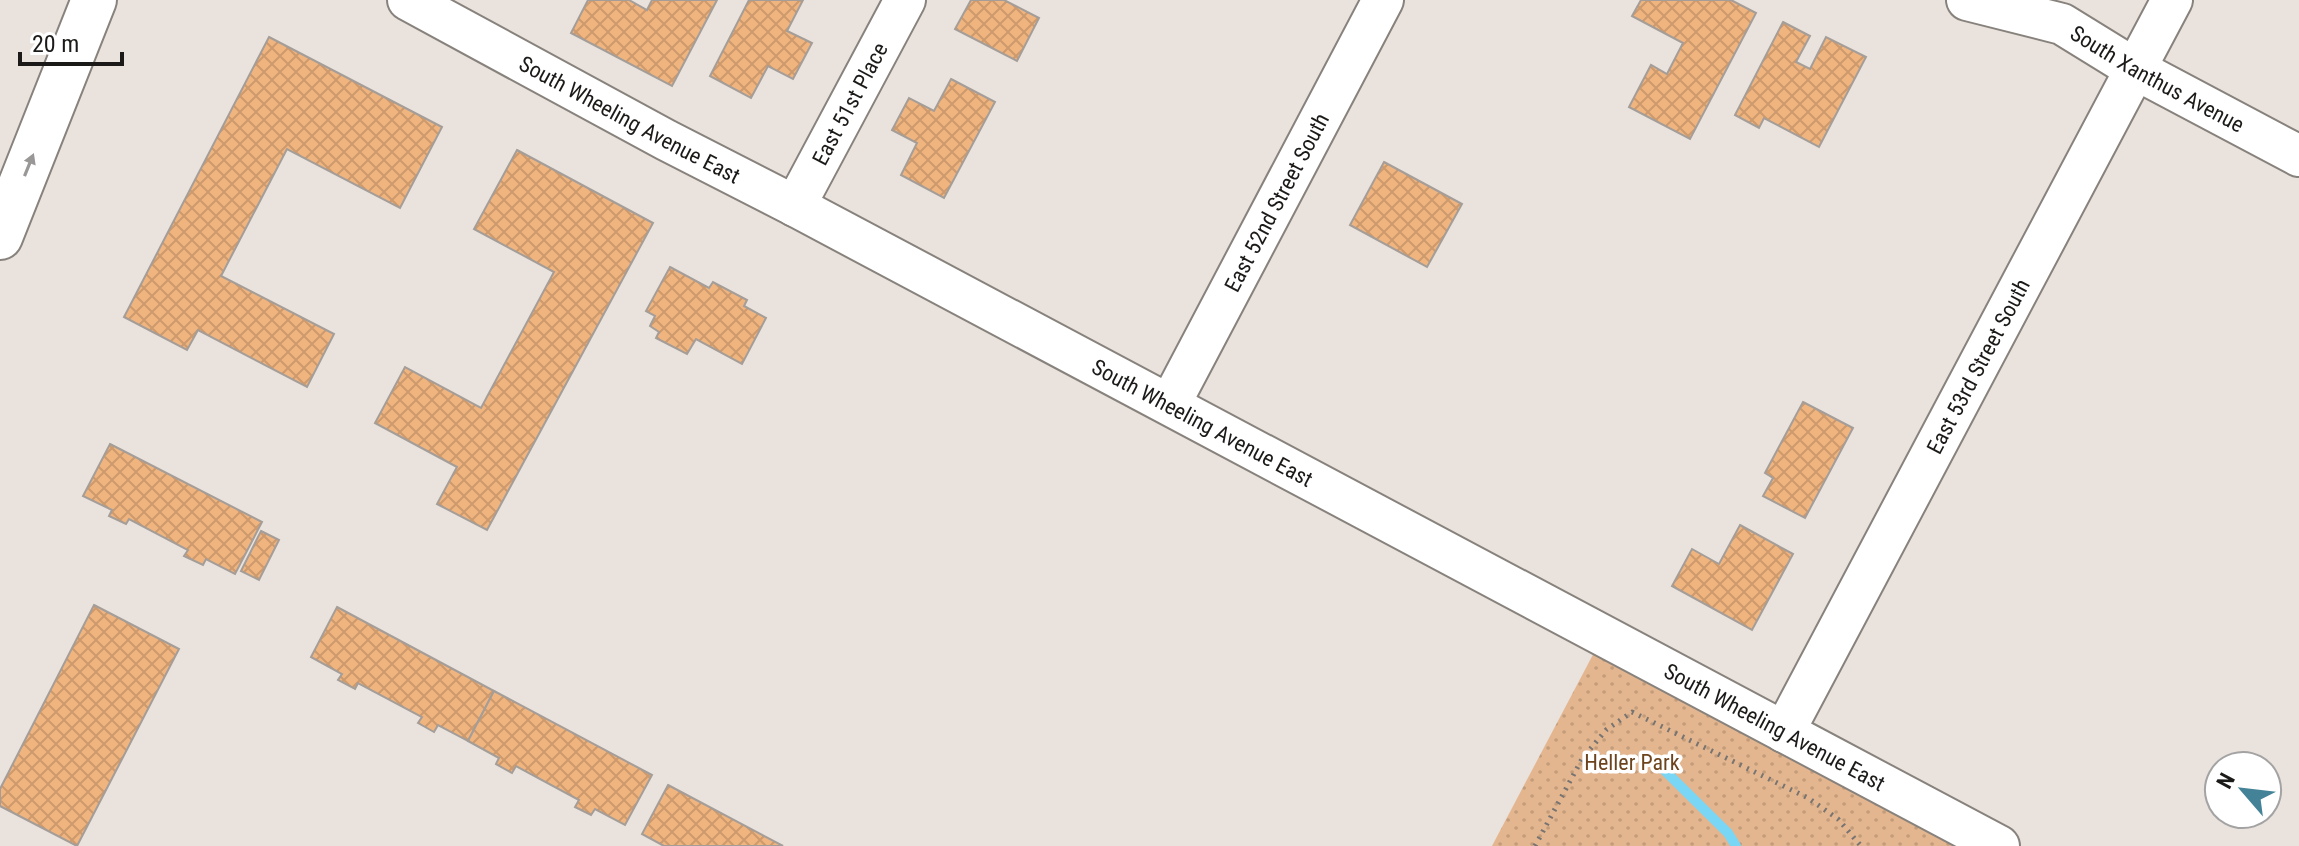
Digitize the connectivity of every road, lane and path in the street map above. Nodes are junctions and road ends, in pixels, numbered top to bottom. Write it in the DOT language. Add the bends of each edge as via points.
graph roads {
  1 [pos="94,0"];
  2 [pos="408,0"];
  3 [pos="905,0"];
  4 [pos="1383,0"];
  5 [pos="1967,0"];
  6 [pos="2172,0"];
  7 [pos="2135,69"];
  8 [pos="2299,156"];
  9 [pos="795,206"];
  10 [pos="0,237"];
  11 [pos="1170,404"];
  12 [pos="1784,732"];
  13 [pos="1535,846"];
  14 [pos="1861,846"];
  15 [pos="1999,846"];
  10 -- 1 [label="main road, one-way"];
  2 -- 9 [label="street, South Wheeling Avenue East"];
  3 -- 9 [label="street, East 51st Place"];
  4 -- 11 [label="street, East 52nd Street South"];
  5 -- 7 [label="street, South Xanthus Avenue" via="2062,24"];
  6 -- 7 [label="street, East 53rd Street South"];
  7 -- 8 [label="street, South Xanthus Avenue"];
  7 -- 12 [label="street, East 53rd Street South"];
  9 -- 11 [label="street, South Wheeling Avenue East"];
  11 -- 12 [label="street, South Wheeling Avenue East"];
  12 -- 15 [label="street, South Wheeling Avenue East"];
  13 -- 14 [label="path" via="1582,759 1606,730 1632,712 1808,798 1838,819"];
}
